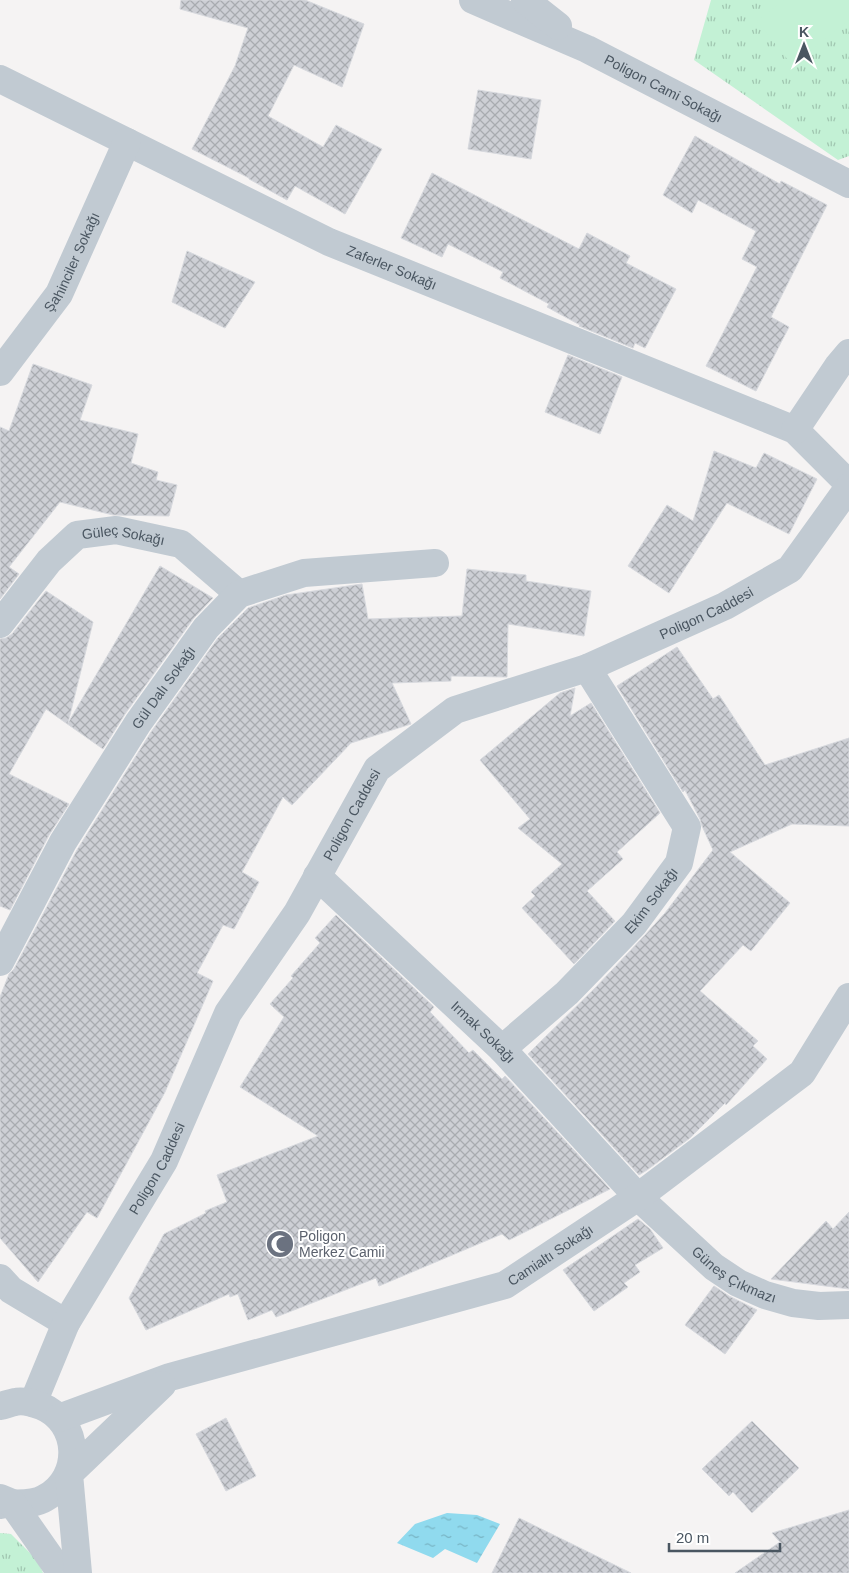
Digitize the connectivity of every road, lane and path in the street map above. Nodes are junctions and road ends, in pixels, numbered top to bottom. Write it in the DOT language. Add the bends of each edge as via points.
graph roads {
  1 [pos="473,0"];
  2 [pos="525,0"];
  3 [pos="587,49"];
  4 [pos="0,80"];
  5 [pos="127,142"];
  6 [pos="849,184"];
  7 [pos="849,353"];
  8 [pos="0,372"];
  9 [pos="795,430"];
  10 [pos="849,486"];
  11 [pos="435,563"];
  12 [pos="239,594"];
  13 [pos="0,624"];
  14 [pos="587,668"];
  15 [pos="317,876"];
  16 [pos="0,962"];
  17 [pos="849,997"];
  18 [pos="502,1049"];
  19 [pos="638,1198"];
  20 [pos="0,1278"];
  21 [pos="849,1305"];
  22 [pos="66,1323"];
  23 [pos="170,1377"];
  24 [pos="33,1403"];
  25 [pos="0,1406"];
  26 [pos="59,1418"];
  27 [pos="69,1474"];
  28 [pos="4,1502"];
  29 [pos="60,1573"];
  30 [pos="78,1573"];
  1 -- 3 [label="street, Poligon Cami Sokağı"];
  2 -- 3 [label="street"];
  3 -- 6 [label="street, Poligon Cami Sokağı"];
  4 -- 5 [label="street, Zaferler Sokağı"];
  5 -- 8 [label="street, Şahinciler Sokağı" via="59,294"];
  5 -- 9 [label="street, Zaferler Sokağı" via="329,242"];
  7 -- 9 [label="street"];
  9 -- 10 [label="street"];
  10 -- 14 [label="street, Poligon Caddesi" via="790,570 725,606"];
  11 -- 12 [label="street, Gül Dalı Sokağı" via="304,573"];
  12 -- 13 [label="street, Güleç Sokağı" via="181,544 116,530 76,536 49,561"];
  12 -- 16 [label="street, Gül Dalı Sokağı" via="206,628 138,723 63,842"];
  14 -- 15 [label="street, Poligon Caddesi" via="455,710 377,769"];
  14 -- 18 [label="street, Ekim Sokağı" via="687,827 679,863 634,924 567,993"];
  15 -- 18 [label="street, Irmak Sokağı"];
  15 -- 22 [label="street, Poligon Caddesi" via="297,913 228,1013 164,1161"];
  17 -- 19 [label="street, Camialtı Sokağı" via="802,1073"];
  18 -- 19 [label="street, Irmak Sokağı"];
  19 -- 21 [label="street, Güneş Çıkmazı" via="714,1267 738,1283 793,1303"];
  19 -- 23 [label="street, Camialtı Sokağı" via="505,1285"];
  20 -- 22 [label="street" via="11,1290"];
  22 -- 24 [label="street, Poligon Caddesi"];
  23 -- 26 [label="street, Camialtı Sokağı"];
  23 -- 27 [label="street"];
  24 -- 25 [label="street" via="16,1402"];
  24 -- 26 [label="street" via="47,1408"];
  26 -- 27 [label="street" via="73,1444"];
  27 -- 28 [label="street" via="59,1488 45,1498 29,1504"];
  27 -- 30 [label="street"];
  28 -- 29 [label="street"];
}
